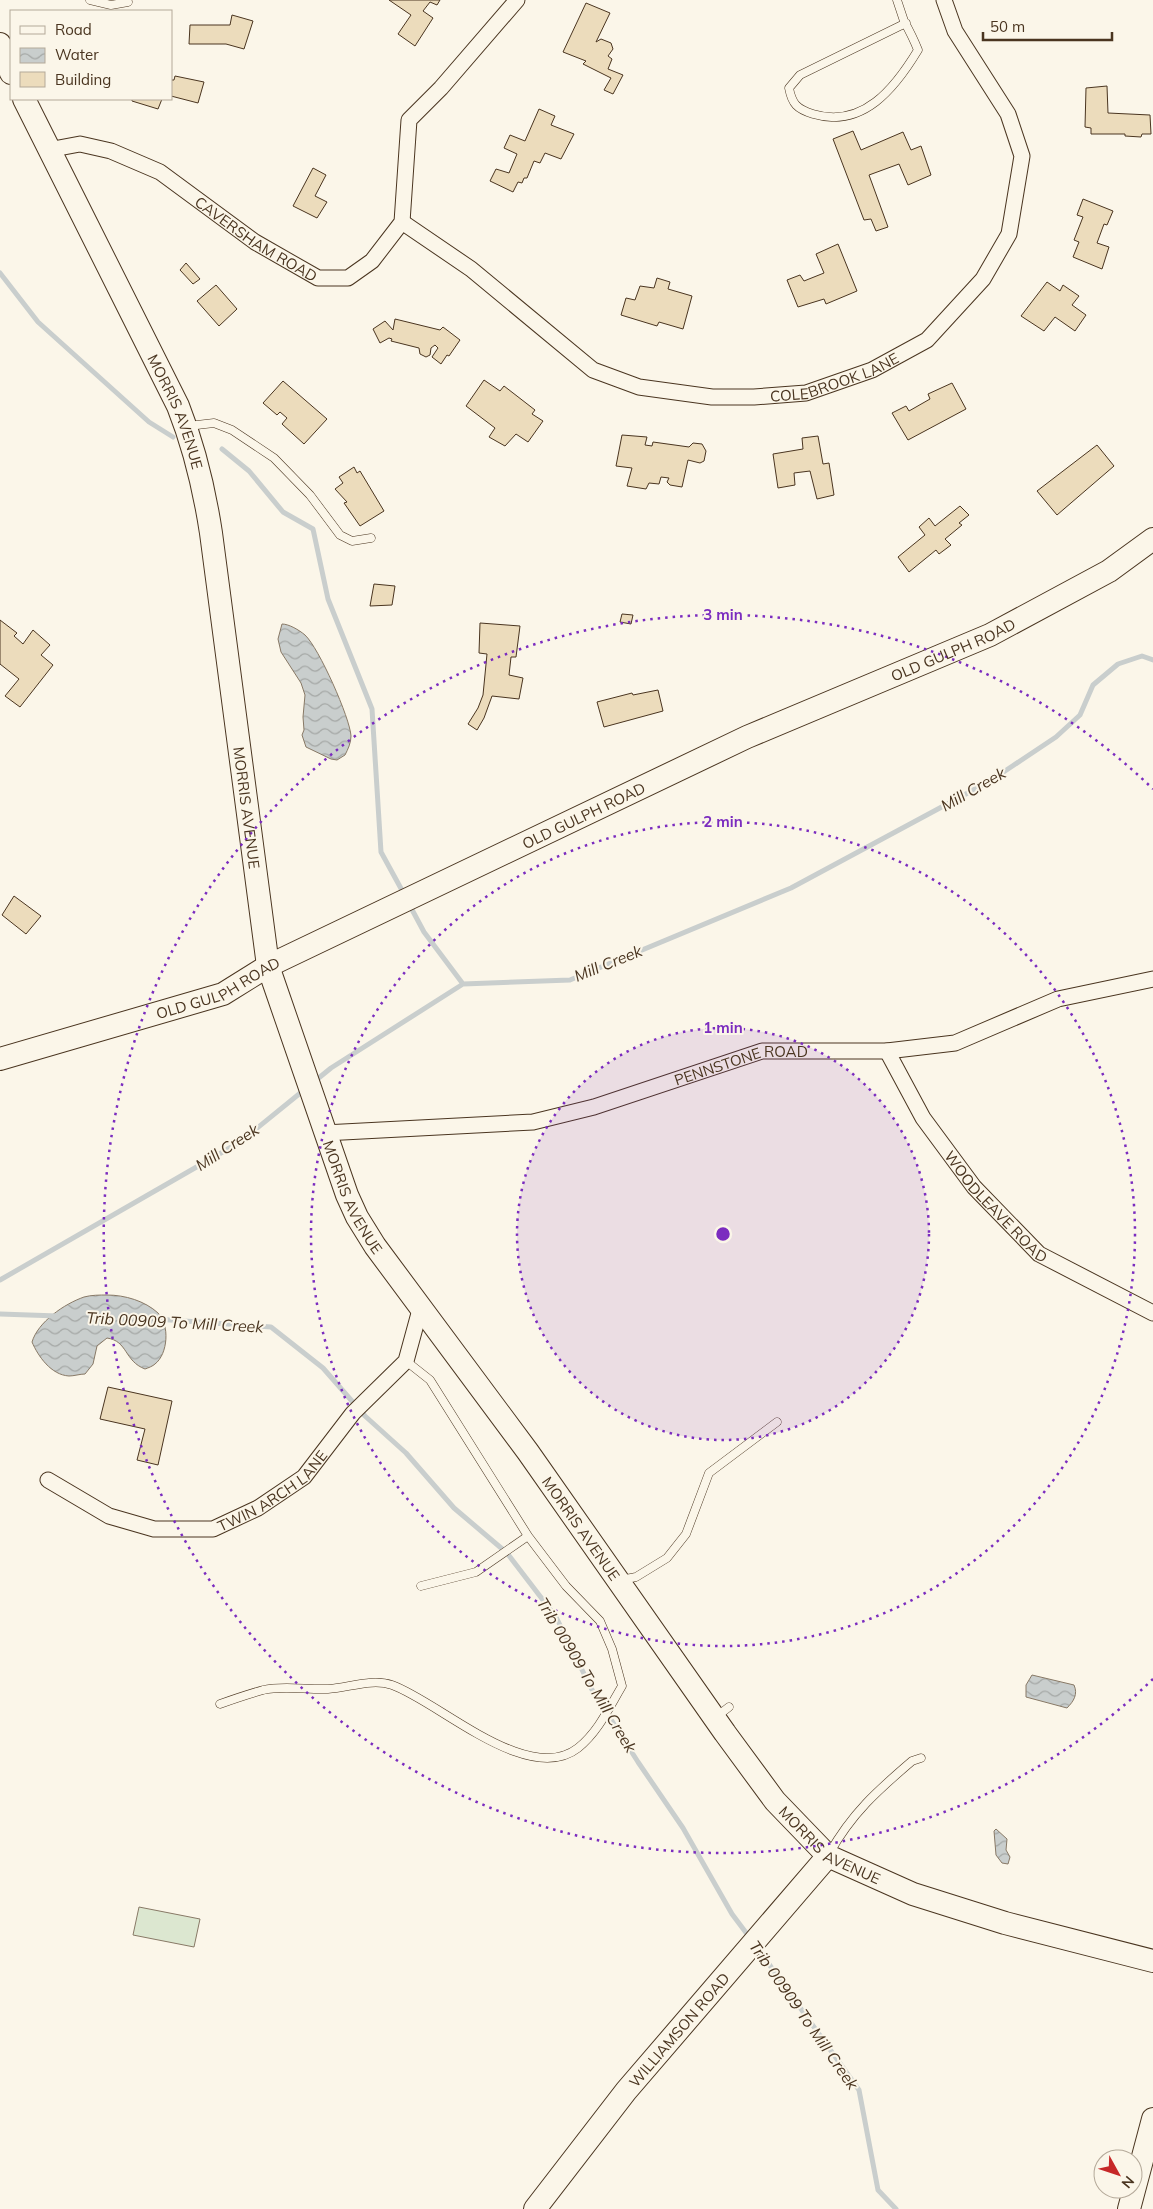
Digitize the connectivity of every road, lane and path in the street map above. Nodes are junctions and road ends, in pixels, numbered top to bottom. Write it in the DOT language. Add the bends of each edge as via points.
graph roads {
  1 [pos="90,0"];
  2 [pos="517,0"];
  3 [pos="897,0"];
  4 [pos="944,0"];
  5 [pos="128,2"];
  6 [pos="906,24"];
  7 [pos="0,44"];
  8 [pos="10,71"];
  9 [pos="24,100"];
  10 [pos="48,150"];
  11 [pos="402,222"];
  12 [pos="186,426"];
  13 [pos="371,538"];
  14 [pos="1153,539"];
  15 [pos="268,966"];
  16 [pos="1153,978"];
  17 [pos="887,1051"];
  18 [pos="0,1059"];
  19 [pos="324,1133"];
  20 [pos="421,1306"];
  21 [pos="1153,1313"];
  22 [pos="406,1362"];
  23 [pos="777,1422"];
  24 [pos="48,1480"];
  25 [pos="528,1536"];
  26 [pos="618,1581"];
  27 [pos="421,1586"];
  28 [pos="220,1704"];
  29 [pos="921,1758"];
  30 [pos="828,1856"];
  31 [pos="1153,1960"];
  32 [pos="1153,2118"];
  33 [pos="536,2209"];
  34 [pos="1129,2209"];
  1 -- 5 [label="lane" via="110,5"];
  2 -- 11 [label="street" via="409,120"];
  3 -- 6 [label="lane"];
  4 -- 11 [label="street, COLEBROOK LANE" via="955,31 1008,114 1022,156 1009,234 983,279 927,340 872,370 806,394 712,397 639,387 593,370 471,269"];
  6 -- 6 [label="lane" via="918,50 906,70 877,102 846,117 820,116 801,110 792,102 789,88 800,75"];
  7 -- 8 [label="street"];
  9 -- 10 [label="street, MORRIS AVENUE"];
  10 -- 11 [label="street, CAVERSHAM ROAD" via="80,144 111,151 160,172 255,242 318,278 348,278 372,261"];
  10 -- 12 [label="street, MORRIS AVENUE"];
  12 -- 13 [label="lane" via="214,424 232,430 274,458 310,495 340,535 352,541"];
  12 -- 15 [label="street, MORRIS AVENUE" via="204,485"];
  14 -- 15 [label="street, OLD GULPH ROAD" via="1109,571 990,635 747,737"];
  15 -- 18 [label="street, OLD GULPH ROAD" via="223,994"];
  15 -- 19 [label="street, MORRIS AVENUE"];
  16 -- 17 [label="street, PENNSTONE ROAD" via="1058,999 955,1043"];
  17 -- 19 [label="street, PENNSTONE ROAD" via="762,1051 594,1108 533,1122"];
  17 -- 21 [label="street, WOODLEAVE ROAD" via="923,1118 964,1174 1039,1254"];
  19 -- 20 [label="street, MORRIS AVENUE" via="357,1217"];
  20 -- 22 [label="street"];
  20 -- 26 [label="street, MORRIS AVENUE"];
  22 -- 24 [label="street, TWIN ARCH LANE" via="353,1413 304,1477 258,1508 213,1530 154,1529 109,1516"];
  22 -- 25 [label="lane" via="430,1380"];
  23 -- 26 [label="lane" via="709,1473 686,1534 668,1558 636,1577"];
  25 -- 27 [label="lane" via="476,1572"];
  25 -- 28 [label="lane" via="566,1586 600,1621 622,1686 594,1733 576,1749 559,1756 519,1753 486,1740 392,1685 376,1682 328,1689 265,1689"];
  26 -- 30 [label="street, MORRIS AVENUE" via="722,1712 775,1801"];
  29 -- 30 [label="lane" via="912,1761 869,1798 843,1830"];
  30 -- 31 [label="street, MORRIS AVENUE" via="913,1894 1005,1923"];
  30 -- 33 [label="street, WILLIAMSON ROAD" via="626,2091"];
  32 -- 34 [label="street"];
}
